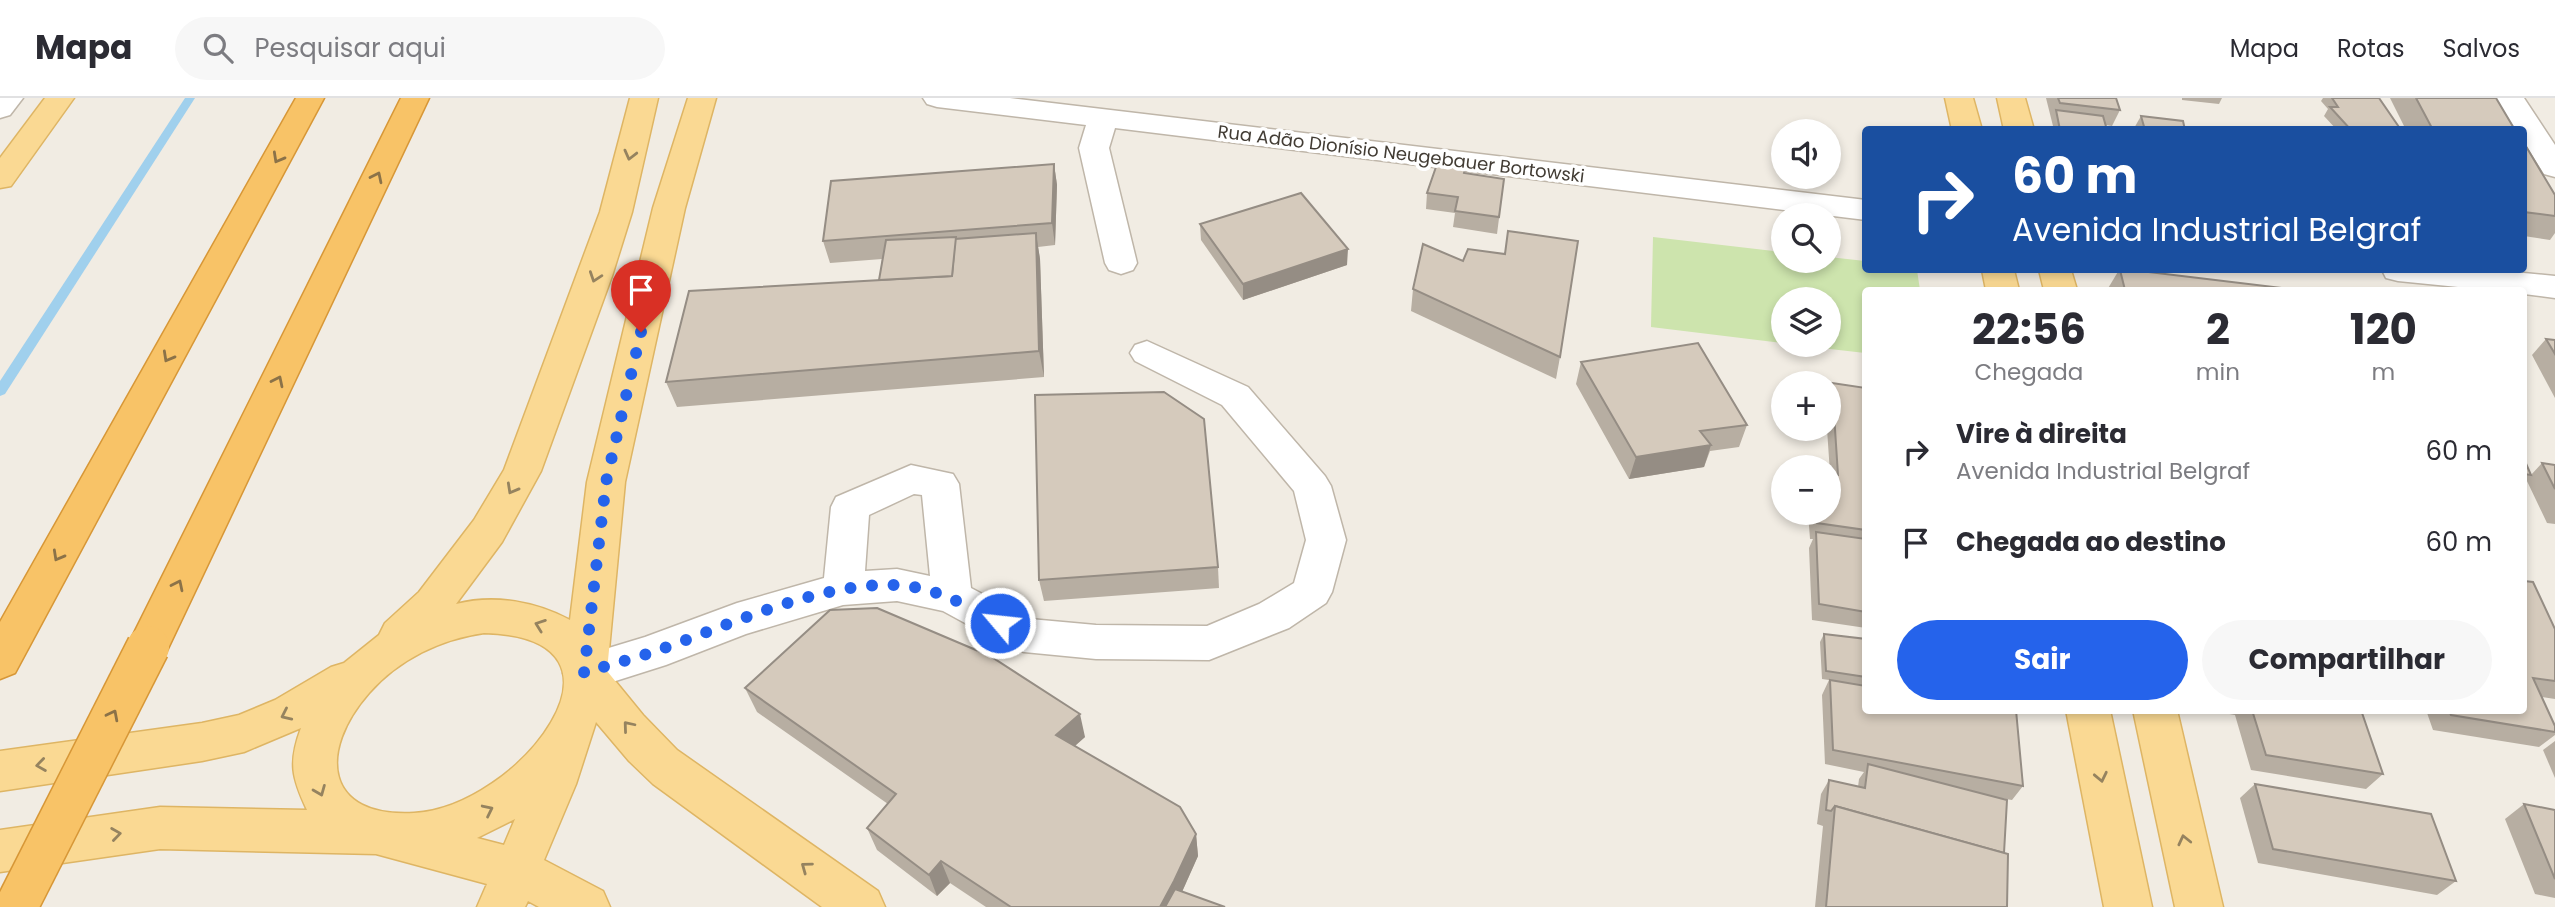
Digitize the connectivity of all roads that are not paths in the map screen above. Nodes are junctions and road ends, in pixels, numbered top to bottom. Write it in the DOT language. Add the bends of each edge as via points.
graph roads {
  1 [pos="9,98"];
  2 [pos="60,98"];
  3 [pos="310,98"];
  4 [pos="415,98"];
  5 [pos="644,98"];
  6 [pos="702,98"];
  7 [pos="937,98"];
  8 [pos="1959,98"];
  9 [pos="2011,98"];
  10 [pos="2510,98"];
  11 [pos="0,109"];
  12 [pos="1103,118"];
  13 [pos="1966,126"];
  14 [pos="2018,126"];
  15 [pos="2555,168"];
  16 [pos="0,179"];
  17 [pos="1862,210"];
  18 [pos="1121,263"];
  19 [pos="2426,273"];
  20 [pos="2555,287"];
  21 [pos="1147,353"];
  22 [pos="842,589"];
  23 [pos="952,597"];
  24 [pos="2,658"];
  25 [pos="366,668"];
  26 [pos="584,673"];
  27 [pos="2089,714"];
  28 [pos="2156,714"];
  29 [pos="566,742"];
  30 [pos="0,771"];
  31 [pos="376,833"];
  32 [pos="0,851"];
  33 [pos="510,889"];
  34 [pos="16,907"];
  35 [pos="586,907"];
  36 [pos="861,907"];
  37 [pos="2128,907"];
  38 [pos="2199,907"];
  1 -- 11 [label="street"];
  2 -- 16 [label="main road"];
  3 -- 24 [label="highway, one-way"];
  34 -- 4 [label="highway, one-way, bridge"];
  5 -- 25 [label="main road, one-way" via="616,212 522,471 488,531 433,604"];
  6 -- 26 [label="main road" via="669,208 606,482"];
  7 -- 12 [label="street, Rua Adão Dionísio Neugebauer Bortowski"];
  8 -- 13 [label="main road"];
  9 -- 14 [label="main road"];
  10 -- 15 [label="street"];
  12 -- 17 [label="street, Rua Adão Dionísio Neugebauer Bortowski"];
  12 -- 18 [label="street" via="1094,148"];
  19 -- 20 [label="street"];
  21 -- 23 [label="street" via="1235,396 1312,486 1326,540 1312,592 1274,616 1209,643 1096,642 1024,635"];
  22 -- 23 [label="street" via="897,585"];
  22 -- 23 [label="street" via="850,507 911,479 940,484"];
  22 -- 26 [label="street"];
  26 -- 25 [label="main road, one-way" via="572,647 550,628 519,617 482,616 442,625 402,642"];
  25 -- 30 [label="main road, one-way" via="290,713 244,733"];
  25 -- 31 [label="main road, one-way" via="337,699 318,733 312,767 320,797 341,821"];
  26 -- 29 [label="main road" via="582,705"];
  36 -- 26 [label="main road, one-way" via="655,759"];
  27 -- 37 [label="main road, one-way"];
  38 -- 28 [label="main road, one-way"];
  31 -- 29 [label="main road, one-way" via="415,834 458,825 490,810 537,777"];
  29 -- 33 [label="main road"];
  32 -- 31 [label="main road, one-way" via="160,828"];
  31 -- 33 [label="main road"];
  33 -- 35 [label="main road"];
}
